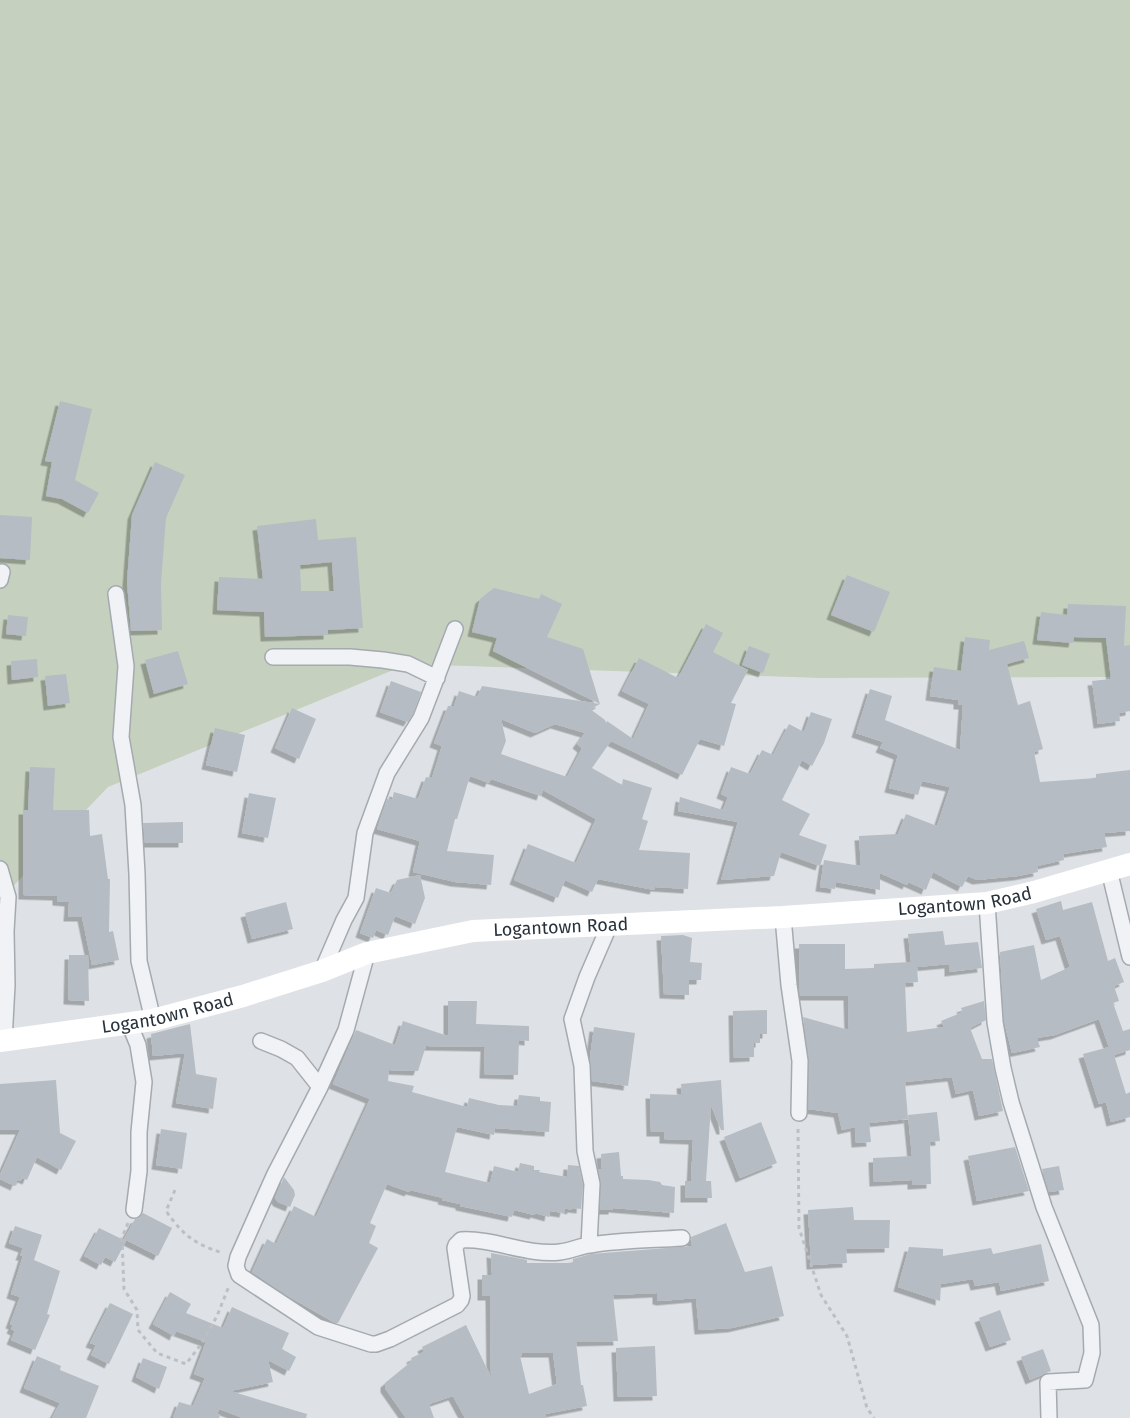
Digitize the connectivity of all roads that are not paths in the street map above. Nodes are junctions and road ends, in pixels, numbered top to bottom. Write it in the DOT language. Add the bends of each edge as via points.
graph roads {
  1 [pos="116,594"];
  2 [pos="455,629"];
  3 [pos="273,657"];
  4 [pos="437,678"];
  5 [pos="1130,864"];
  6 [pos="0,869"];
  7 [pos="1108,870"];
  8 [pos="987,903"];
  9 [pos="783,916"];
  10 [pos="610,924"];
  11 [pos="367,953"];
  12 [pos="1130,957"];
  13 [pos="322,971"];
  14 [pos="153,1020"];
  15 [pos="129,1023"];
  16 [pos="2,1041"];
  17 [pos="261,1041"];
  18 [pos="320,1087"];
  19 [pos="799,1113"];
  20 [pos="134,1210"];
  21 [pos="682,1238"];
  22 [pos="589,1245"];
  23 [pos="1049,1418"];
  1 -- 14 [label="street" via="126,666 121,737 133,805 139,961"];
  2 -- 4 [label="street"];
  3 -- 4 [label="street" via="383,660 408,664"];
  4 -- 13 [label="street" via="421,718 387,773 365,833 356,898"];
  5 -- 7 [label="street, Logantown Road"];
  6 -- 16 [label="street" via="8,897 7,985"];
  7 -- 8 [label="street, Logantown Road"];
  7 -- 12 [label="street"];
  8 -- 9 [label="street, Logantown Road"];
  8 -- 23 [label="street" via="995,1022 1011,1102 1044,1208 1091,1324 1092,1353 1085,1380 1048,1382"];
  9 -- 10 [label="street, Logantown Road"];
  9 -- 19 [label="street" via="800,1061"];
  10 -- 11 [label="street, Logantown Road" via="473,931"];
  10 -- 22 [label="street" via="572,1019 582,1066 585,1151 592,1184"];
  11 -- 13 [label="street, Logantown Road"];
  11 -- 18 [label="street" via="346,1030"];
  13 -- 14 [label="street, Logantown Road"];
  14 -- 15 [label="street, Logantown Road"];
  15 -- 16 [label="street, Logantown Road"];
  15 -- 20 [label="street" via="138,1045 144,1082"];
  17 -- 18 [label="street" via="297,1058"];
  18 -- 22 [label="street" via="274,1176 237,1263 239,1275 318,1327 376,1344 448,1309 462,1296 455,1248 459,1241 560,1252"];
  21 -- 22 [label="street"];
}
